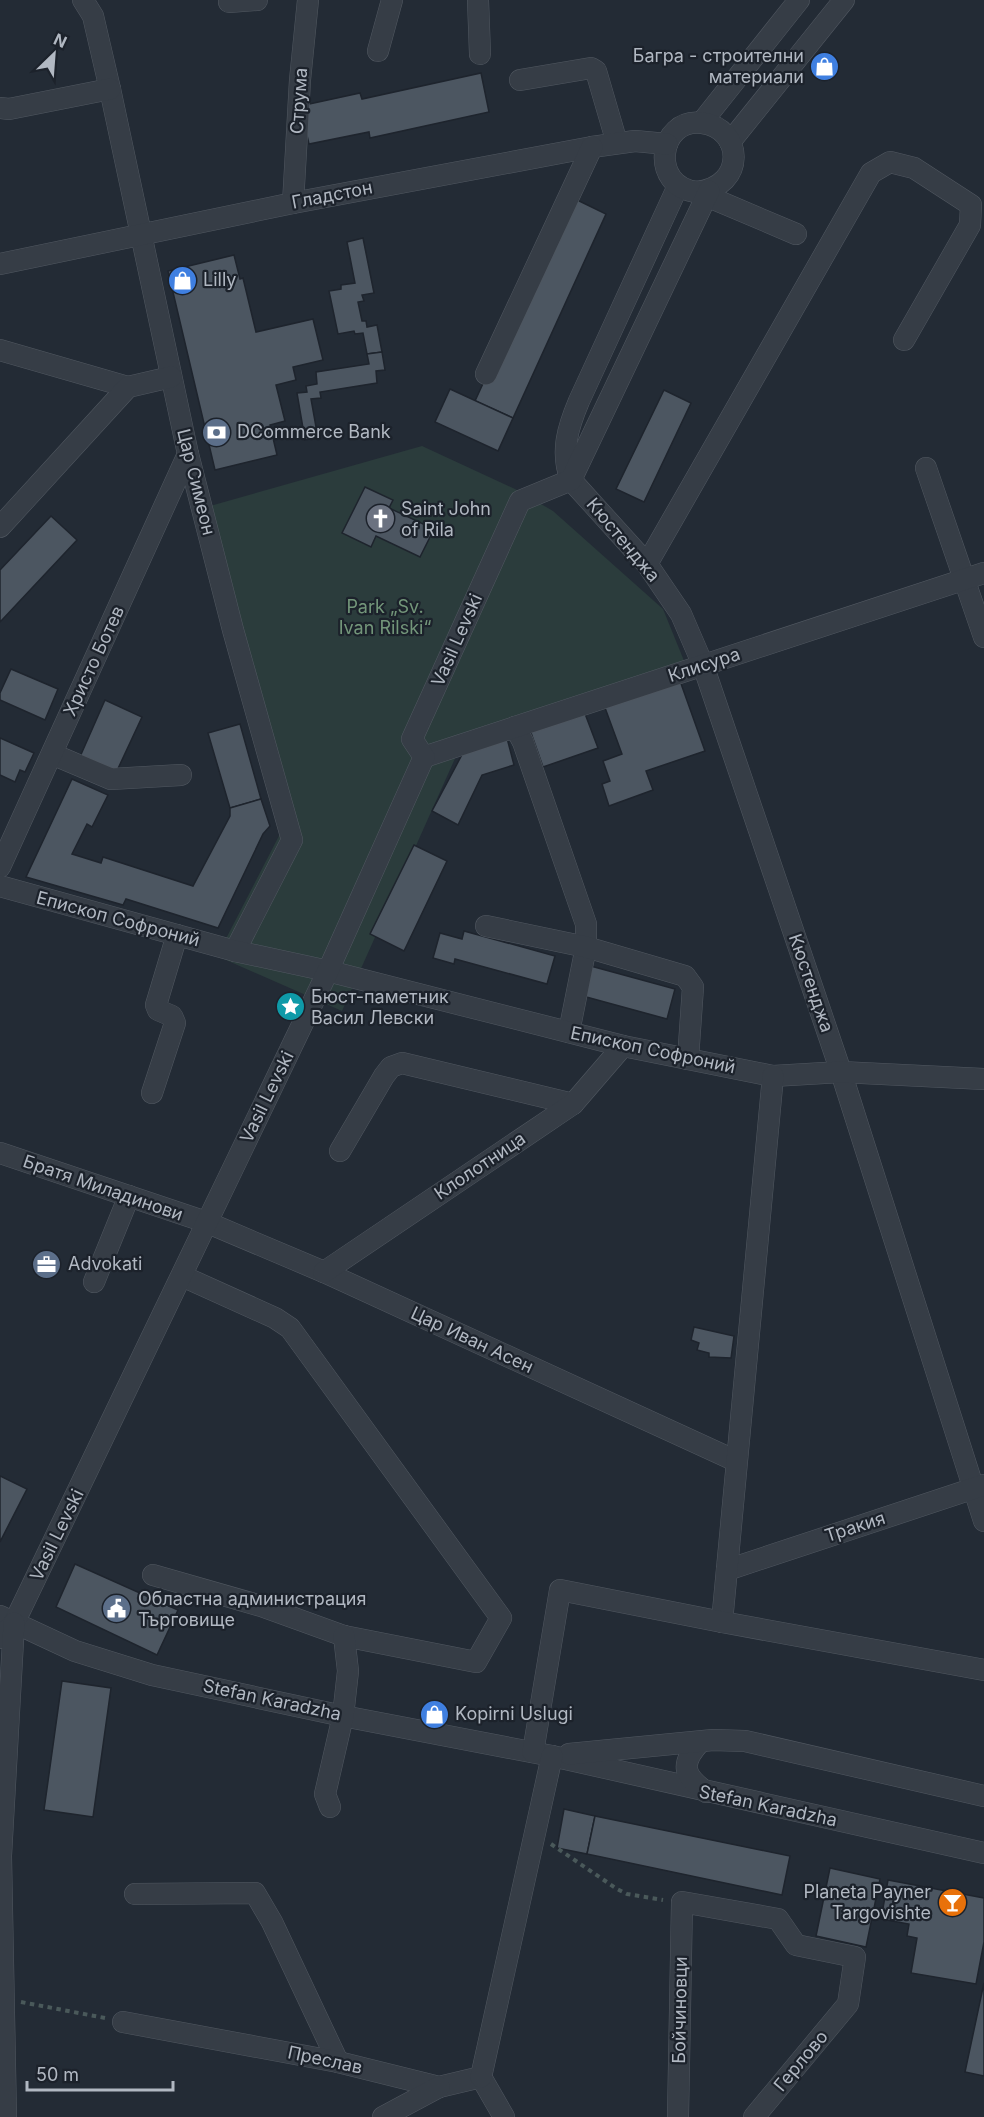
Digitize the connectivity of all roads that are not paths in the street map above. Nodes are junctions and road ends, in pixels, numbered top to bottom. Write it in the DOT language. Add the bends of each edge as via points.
graph roads {
  1 [pos="257,0"];
  2 [pos="308,0"];
  3 [pos="392,0"];
  4 [pos="478,0"];
  5 [pos="799,0"];
  6 [pos="844,0"];
  7 [pos="229,2"];
  8 [pos="91,5"];
  9 [pos="378,51"];
  10 [pos="480,54"];
  11 [pos="520,80"];
  12 [pos="110,89"];
  13 [pos="0,108"];
  14 [pos="702,122"];
  15 [pos="730,142"];
  16 [pos="617,143"];
  17 [pos="667,144"];
  18 [pos="592,147"];
  19 [pos="698,191"];
  20 [pos="293,202"];
  21 [pos="796,234"];
  22 [pos="142,235"];
  23 [pos="0,264"];
  24 [pos="903,340"];
  25 [pos="0,350"];
  26 [pos="486,374"];
  27 [pos="171,377"];
  28 [pos="128,387"];
  29 [pos="188,454"];
  30 [pos="926,468"];
  31 [pos="571,480"];
  32 [pos="0,527"];
  33 [pos="647,564"];
  34 [pos="984,573"];
  35 [pos="963,581"];
  36 [pos="984,637"];
  37 [pos="703,665"];
  38 [pos="515,727"];
  39 [pos="52,754"];
  40 [pos="424,757"];
  41 [pos="181,775"];
  42 [pos="0,867"];
  43 [pos="0,886"];
  44 [pos="486,926"];
  45 [pos="177,935"];
  46 [pos="586,947"];
  47 [pos="235,951"];
  48 [pos="328,971"];
  49 [pos="569,1032"];
  50 [pos="623,1046"];
  51 [pos="688,1059"];
  52 [pos="841,1072"];
  53 [pos="773,1076"];
  54 [pos="984,1079"];
  55 [pos="152,1093"];
  56 [pos="573,1104"];
  57 [pos="339,1151"];
  58 [pos="0,1153"];
  59 [pos="129,1196"];
  60 [pos="206,1222"];
  61 [pos="324,1272"];
  62 [pos="182,1276"];
  63 [pos="94,1282"];
  64 [pos="736,1461"];
  65 [pos="979,1486"];
  66 [pos="984,1521"];
  67 [pos="727,1570"];
  68 [pos="153,1575"];
  69 [pos="722,1622"];
  70 [pos="5,1626"];
  71 [pos="344,1636"];
  72 [pos="984,1670"];
  73 [pos="0,1677"];
  74 [pos="343,1716"];
  75 [pos="700,1742"];
  76 [pos="542,1754"];
  77 [pos="706,1792"];
  78 [pos="984,1796"];
  79 [pos="330,1807"];
  80 [pos="984,1853"];
  81 [pos="135,1894"];
  82 [pos="2,1969"];
  83 [pos="848,2004"];
  84 [pos="123,2022"];
  85 [pos="338,2062"];
  86 [pos="481,2077"];
  87 [pos="439,2087"];
  88 [pos="6,2117"];
  89 [pos="383,2117"];
  90 [pos="504,2117"];
  91 [pos="678,2117"];
  92 [pos="754,2117"];
  1 -- 7 [label="street"];
  2 -- 20 [label="street, Струма"];
  3 -- 9 [label="street"];
  4 -- 10 [label="street"];
  5 -- 14 [label="street"];
  6 -- 15 [label="street"];
  8 -- 12 [label="street, Цар Симеон"];
  11 -- 16 [label="street" via="591,68 596,71"];
  12 -- 13 [label="street"];
  12 -- 22 [label="street, Цар Симеон"];
  14 -- 15 [label="street" via="723,132"];
  14 -- 17 [label="street" via="681,127"];
  15 -- 19 [label="street" via="734,154 728,177 720,185"];
  16 -- 17 [label="street, Гладстон"];
  16 -- 18 [label="street, Гладстон"];
  17 -- 19 [label="street" via="667,171"];
  18 -- 20 [label="street, Гладстон"];
  18 -- 26 [label="street"];
  19 -- 21 [label="street"];
  19 -- 31 [label="street"];
  19 -- 31 [label="street" via="573,415 565,445"];
  20 -- 22 [label="street, Гладстон"];
  22 -- 23 [label="street, Гладстон"];
  22 -- 27 [label="street, Цар Симеон"];
  24 -- 33 [label="street" via="970,225 970,205 914,168 890,162 871,173"];
  25 -- 28 [label="street"];
  27 -- 28 [label="street"];
  27 -- 29 [label="street, Цар Симеон"];
  28 -- 32 [label="street"];
  29 -- 39 [label="street, Христо Ботев"];
  29 -- 47 [label="street, Цар Симеон" via="292,840"];
  30 -- 35 [label="street"];
  31 -- 33 [label="street, Кюстенджа"];
  31 -- 40 [label="street, Vasil Levski" via="520,501 412,739"];
  33 -- 37 [label="street, Кюстенджа" via="681,614"];
  34 -- 35 [label="street, Клисура"];
  35 -- 36 [label="street"];
  35 -- 37 [label="street, Клисура"];
  37 -- 38 [label="street, Клисура"];
  37 -- 52 [label="street, Кюстенджа"];
  38 -- 40 [label="street, Клисура"];
  38 -- 46 [label="street" via="524,742 586,924"];
  39 -- 41 [label="street" via="111,779"];
  39 -- 42 [label="street, Христо Ботев"];
  40 -- 48 [label="street, Vasil Levski"];
  43 -- 45 [label="street, Епископ Софроний"];
  44 -- 46 [label="street"];
  45 -- 47 [label="street, Епископ Софроний"];
  45 -- 55 [label="street" via="156,1005 172,1016 175,1023"];
  46 -- 49 [label="street"];
  46 -- 51 [label="street" via="685,976 693,987"];
  47 -- 48 [label="street, Епископ Софроний"];
  48 -- 49 [label="street, Епископ Софроний"];
  48 -- 60 [label="street, Vasil Levski"];
  49 -- 50 [label="street, Епископ Софроний"];
  50 -- 51 [label="street, Епископ Софроний"];
  50 -- 56 [label="street, Клолотница"];
  51 -- 53 [label="street, Епископ Софроний"];
  52 -- 53 [label="street, Епископ Софроний"];
  52 -- 54 [label="street, Епископ Софроний"];
  52 -- 65 [label="street, Кюстенджа"];
  53 -- 64 [label="street"];
  56 -- 57 [label="street" via="402,1063 391,1067 384,1076"];
  56 -- 61 [label="street, Клолотница"];
  58 -- 59 [label="street, Братя Миладинови"];
  59 -- 60 [label="street, Братя Миладинови"];
  59 -- 63 [label="street"];
  60 -- 61 [label="street, Цар Иван Асен"];
  60 -- 62 [label="street, Vasil Levski"];
  61 -- 64 [label="street, Цар Иван Асен"];
  62 -- 70 [label="street, Vasil Levski"];
  62 -- 71 [label="street" via="275,1317 290,1328 501,1618 476,1662"];
  64 -- 67 [label="street"];
  65 -- 66 [label="street, Кюстенджа"];
  65 -- 67 [label="street, Тракия"];
  67 -- 69 [label="street"];
  68 -- 71 [label="street" via="261,1606"];
  69 -- 72 [label="street"];
  69 -- 76 [label="street" via="560,1590"];
  70 -- 73 [label="street"];
  70 -- 74 [label="street, Stefan Karadzha" via="152,1675"];
  70 -- 82 [label="street"];
  71 -- 74 [label="street" via="348,1671"];
  74 -- 76 [label="street, Stefan Karadzha"];
  74 -- 79 [label="street" via="325,1794"];
  75 -- 76 [label="street, Stefan Karadzha"];
  75 -- 77 [label="street" via="689,1754 688,1773"];
  75 -- 78 [label="street, Stefan Karadzha" via="746,1741"];
  76 -- 77 [label="street, Stefan Karadzha"];
  76 -- 86 [label="street" via="535,1833"];
  77 -- 80 [label="street, Stefan Karadzha"];
  81 -- 85 [label="street" via="255,1893"];
  82 -- 88 [label="street"];
  83 -- 91 [label="street, Бойчиновци" via="855,1957 796,1945 778,1919 682,1902"];
  83 -- 92 [label="street, Герлово"];
  84 -- 85 [label="street, Преслав"];
  85 -- 87 [label="street, Преслав"];
  86 -- 87 [label="street, Преслав"];
  86 -- 90 [label="street"];
  87 -- 89 [label="street"];
}
